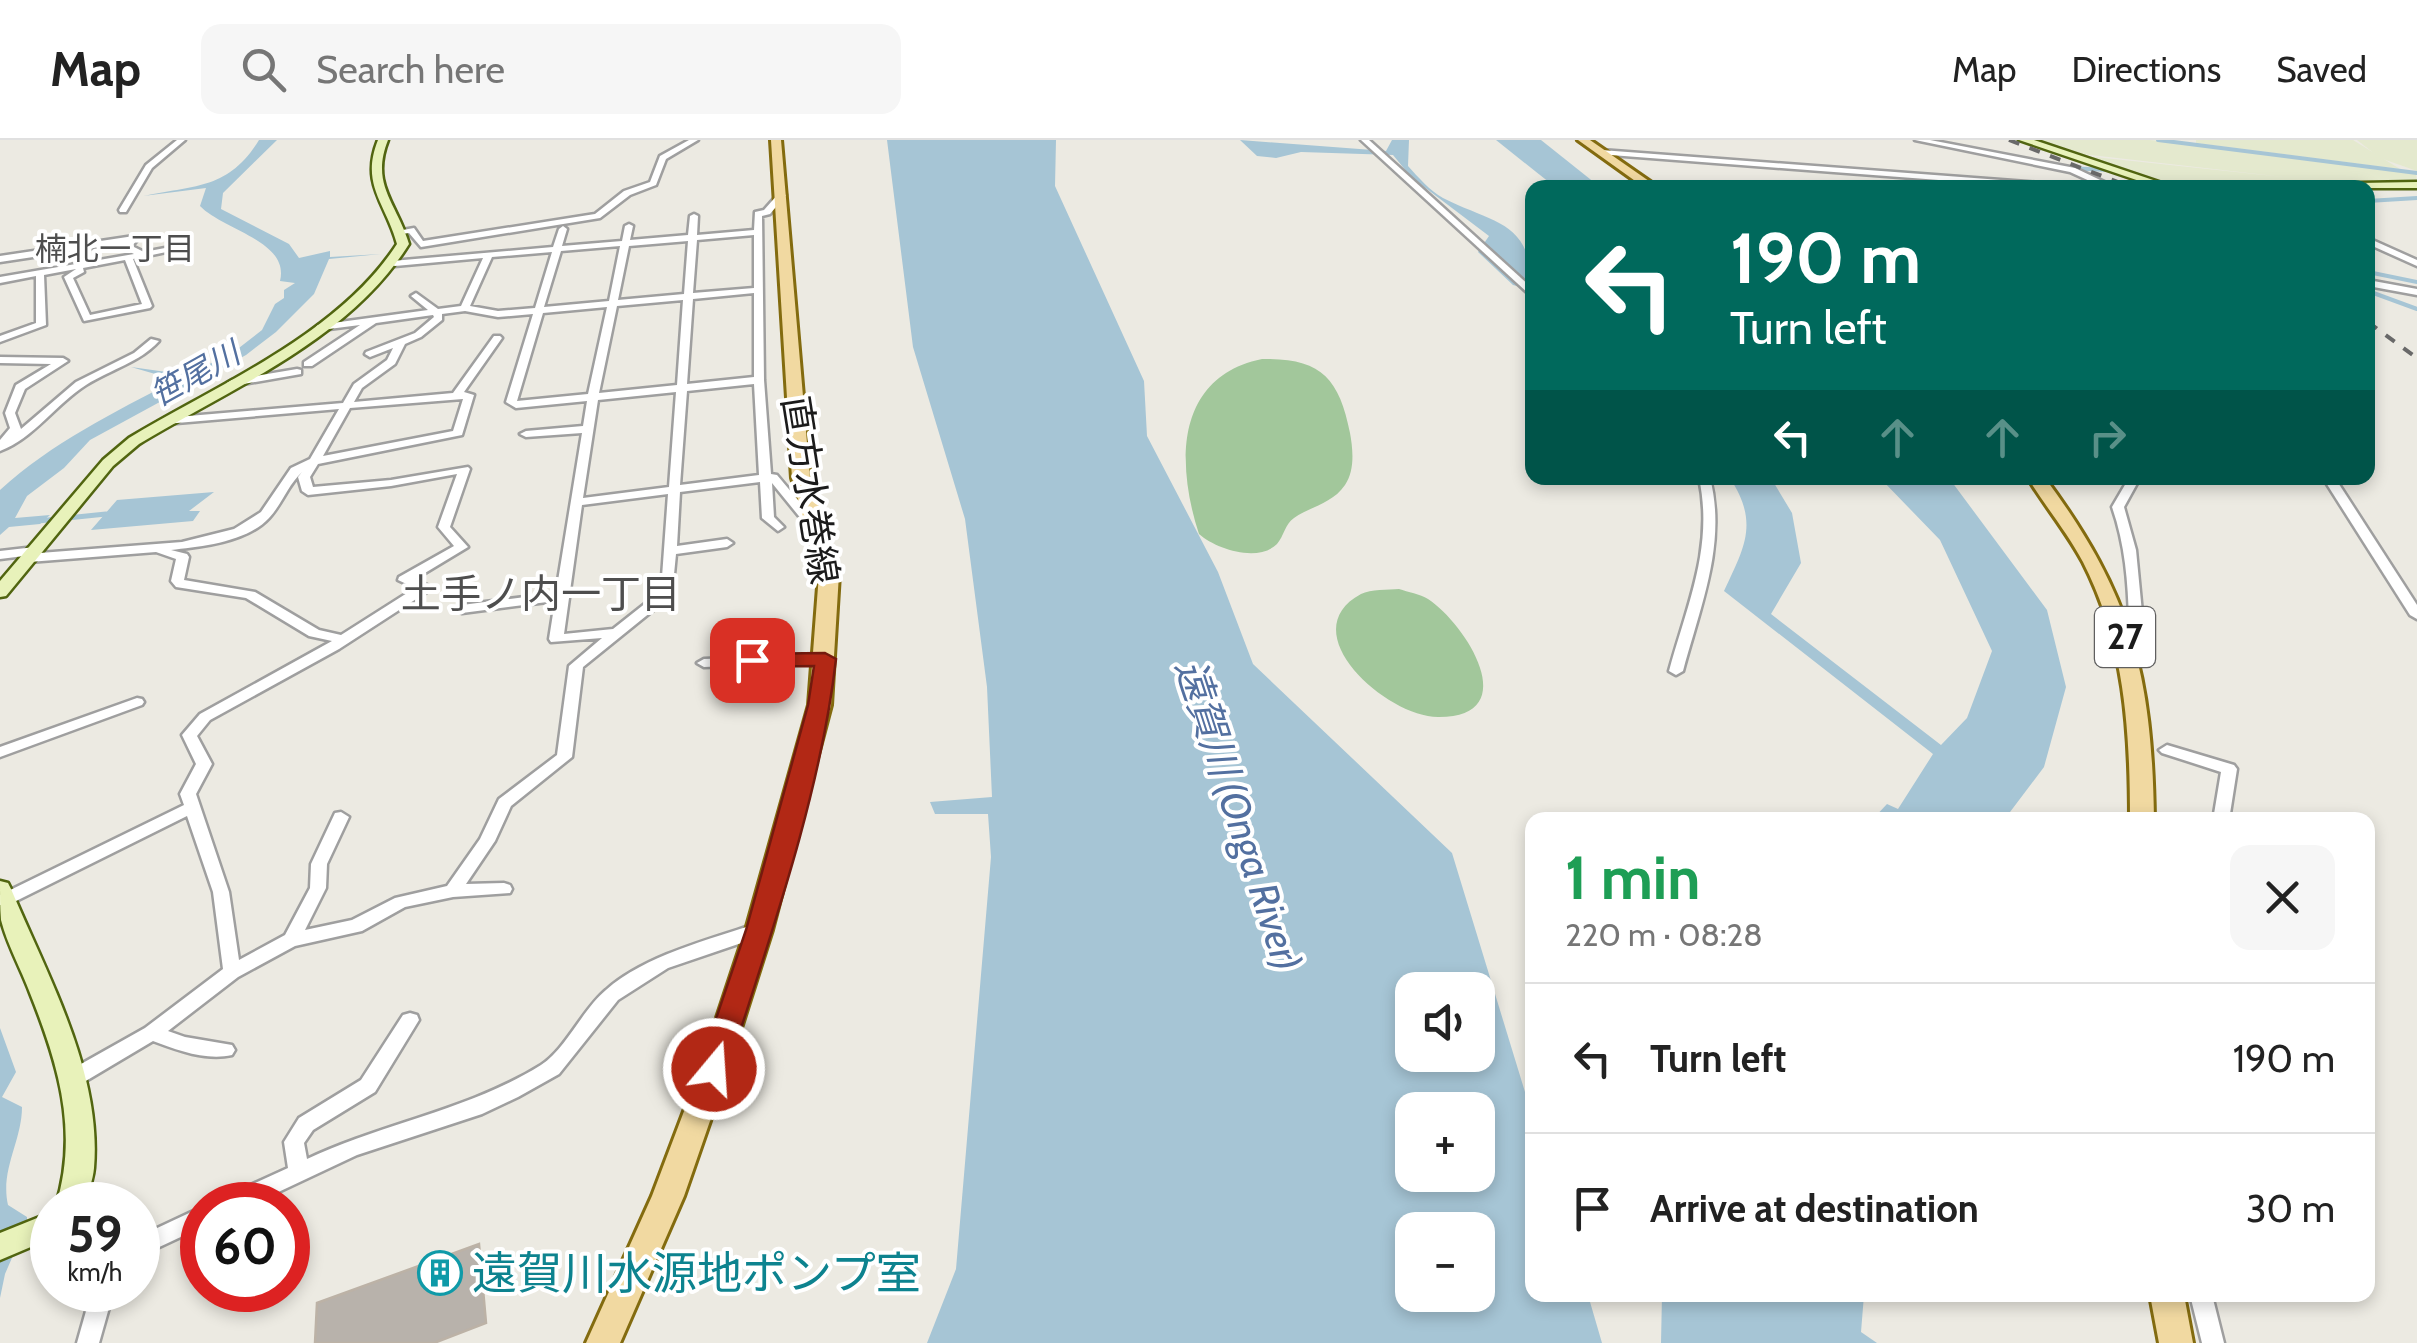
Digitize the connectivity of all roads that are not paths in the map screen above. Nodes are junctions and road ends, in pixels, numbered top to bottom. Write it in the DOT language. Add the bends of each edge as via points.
graph roads {
  1 [pos="181,140"];
  2 [pos="382,140"];
  3 [pos="694,140"];
  4 [pos="776,140"];
  5 [pos="1365,140"];
  6 [pos="1583,140"];
  7 [pos="1920,140"];
  8 [pos="1934,140"];
  9 [pos="2024,140"];
  10 [pos="1600,152"];
  11 [pos="2062,166"];
  12 [pos="1644,180"];
  13 [pos="1974,180"];
  14 [pos="2094,180"];
  15 [pos="2147,180"];
  16 [pos="2375,186"];
  17 [pos="2417,186"];
  18 [pos="771,195"];
  19 [pos="123,210"];
  20 [pos="758,214"];
  21 [pos="694,216"];
  22 [pos="629,226"];
  23 [pos="563,229"];
  24 [pos="400,231"];
  25 [pos="758,232"];
  26 [pos="692,237"];
  27 [pos="500,239"];
  28 [pos="626,243"];
  29 [pos="2375,244"];
  30 [pos="186,246"];
  31 [pos="556,249"];
  32 [pos="492,254"];
  33 [pos="145,256"];
  34 [pos="0,259"];
  35 [pos="129,259"];
  36 [pos="395,263"];
  37 [pos="2417,263"];
  38 [pos="89,266"];
  39 [pos="40,274"];
  40 [pos="0,280"];
  41 [pos="2375,284"];
  42 [pos="1525,286"];
  43 [pos="757,290"];
  44 [pos="2417,292"];
  45 [pos="416,296"];
  46 [pos="686,296"];
  47 [pos="613,303"];
  48 [pos="465,308"];
  49 [pos="540,310"];
  50 [pos="437,313"];
  51 [pos="372,321"];
  52 [pos="322,327"];
  53 [pos="497,338"];
  54 [pos="0,340"];
  55 [pos="154,341"];
  56 [pos="400,344"];
  57 [pos="370,354"];
  58 [pos="0,360"];
  59 [pos="308,364"];
  60 [pos="297,372"];
  61 [pos="759,380"];
  62 [pos="228,383"];
  63 [pos="679,388"];
  64 [pos="456,396"];
  65 [pos="593,396"];
  66 [pos="348,406"];
  67 [pos="165,421"];
  68 [pos="588,428"];
  69 [pos="526,434"];
  70 [pos="0,448"];
  71 [pos="314,461"];
  72 [pos="764,478"];
  73 [pos="1708,485"];
  74 [pos="2041,485"];
  75 [pos="2130,485"];
  76 [pos="2333,485"];
  77 [pos="673,490"];
  78 [pos="579,502"];
  79 [pos="778,527"];
  80 [pos="817,531"];
  81 [pos="727,543"];
  82 [pos="152,546"];
  83 [pos="670,551"];
  84 [pos="7,554"];
  85 [pos="32,555"];
  86 [pos="0,592"];
  87 [pos="564,596"];
  88 [pos="462,609"];
  89 [pos="2417,615"];
  90 [pos="2122,627"];
  91 [pos="612,633"];
  92 [pos="340,639"];
  93 [pos="825,659"];
  94 [pos="704,663"];
  95 [pos="1676,670"];
  96 [pos="137,702"];
  97 [pos="2167,750"];
  98 [pos="0,752"];
  99 [pos="192,807"];
  100 [pos="2137,812"];
  101 [pos="2222,812"];
  102 [pos="341,817"];
  103 [pos="504,889"];
  104 [pos="453,891"];
  105 [pos="2,894"];
  106 [pos="759,930"];
  107 [pos="291,940"];
  108 [pos="232,972"];
  109 [pos="410,1020"];
  110 [pos="152,1034"];
  111 [pos="225,1050"];
  112 [pos="72,1079"];
  113 [pos="299,1172"];
  114 [pos="79,1182"];
  115 [pos="277,1182"];
  116 [pos="30,1235"];
  117 [pos="0,1247"];
  118 [pos="2168,1302"];
  119 [pos="2203,1302"];
  120 [pos="97,1312"];
  121 [pos="88,1343"];
  122 [pos="602,1343"];
  123 [pos="2176,1343"];
  124 [pos="2213,1343"];
  1 -- 19 [label="street" via="149,167"];
  2 -- 24 [label="street" via="373,178"];
  3 -- 24 [label="street" via="663,158 653,183 597,216 421,244 411,230"];
  4 -- 18 [label="main road, 直方水巻線"];
  5 -- 42 [label="street"];
  6 -- 10 [label="main road"];
  7 -- 14 [label="street"];
  8 -- 11 [label="street"];
  9 -- 15 [label="street"];
  10 -- 12 [label="main road"];
  10 -- 13 [label="street"];
  16 -- 17 [label="street"];
  18 -- 20 [label="street"];
  18 -- 20 [label="street" via="767,212"];
  18 -- 80 [label="main road, 直方水巻線" via="801,478"];
  20 -- 25 [label="street"];
  21 -- 26 [label="street"];
  22 -- 28 [label="street"];
  23 -- 31 [label="street"];
  24 -- 36 [label="street"];
  25 -- 26 [label="street"];
  25 -- 43 [label="street"];
  26 -- 28 [label="street"];
  26 -- 46 [label="street"];
  27 -- 32 [label="street"];
  28 -- 31 [label="street"];
  28 -- 47 [label="street"];
  29 -- 37 [label="street"];
  30 -- 33 [label="street"];
  31 -- 32 [label="street"];
  31 -- 49 [label="street"];
  32 -- 36 [label="street"];
  32 -- 48 [label="street"];
  33 -- 34 [label="street" via="127,247 134,239"];
  33 -- 35 [label="street"];
  35 -- 38 [label="street"];
  35 -- 38 [label="street" via="148,306 87,319 68,278"];
  36 -- 52 [label="street"];
  38 -- 39 [label="street"];
  39 -- 40 [label="street"];
  39 -- 54 [label="street" via="41,325"];
  41 -- 44 [label="street"];
  43 -- 46 [label="street"];
  43 -- 61 [label="street"];
  45 -- 50 [label="street"];
  46 -- 47 [label="street"];
  46 -- 63 [label="street"];
  47 -- 49 [label="street"];
  47 -- 65 [label="street"];
  48 -- 49 [label="street" via="498,314"];
  48 -- 50 [label="street"];
  49 -- 65 [label="street" via="511,402"];
  50 -- 51 [label="street"];
  50 -- 56 [label="street" via="432,325"];
  51 -- 52 [label="street"];
  51 -- 59 [label="street"];
  52 -- 62 [label="street"];
  53 -- 64 [label="street"];
  55 -- 70 [label="street" via="80,384"];
  56 -- 57 [label="street"];
  56 -- 66 [label="street" via="384,368 358,386"];
  58 -- 70 [label="street" via="62,361 20,387 10,413 16,428"];
  60 -- 62 [label="street"];
  61 -- 63 [label="street"];
  61 -- 72 [label="street"];
  62 -- 67 [label="street"];
  63 -- 65 [label="street"];
  63 -- 77 [label="street"];
  64 -- 66 [label="street"];
  64 -- 71 [label="street" via="468,395 458,433"];
  65 -- 68 [label="street"];
  66 -- 67 [label="street"];
  66 -- 71 [label="street"];
  67 -- 85 [label="street" via="108,463"];
  68 -- 69 [label="street"];
  68 -- 78 [label="street"];
  71 -- 82 [label="street" via="290,478 259,522 203,542"];
  71 -- 92 [label="street" via="304,477 308,492 464,468 444,527 462,547 404,580 425,587"];
  72 -- 77 [label="street"];
  72 -- 79 [label="street" via="768,518"];
  72 -- 80 [label="street" via="773,477"];
  73 -- 95 [label="street" via="1710,548"];
  74 -- 90 [label="main road, 27" via="2090,556"];
  75 -- 90 [label="street" via="2118,507 2133,544 2136,623"];
  76 -- 89 [label="street"];
  77 -- 78 [label="street"];
  77 -- 83 [label="street"];
  78 -- 87 [label="street"];
  80 -- 93 [label="main road, 直方水巻線" via="829,574"];
  81 -- 83 [label="street"];
  82 -- 85 [label="street"];
  82 -- 92 [label="street" via="183,557 177,582 250,595 314,633"];
  83 -- 91 [label="street" via="668,592"];
  84 -- 85 [label="street"];
  85 -- 86 [label="street"];
  87 -- 88 [label="street"];
  87 -- 91 [label="street" via="556,640"];
  90 -- 100 [label="main road, 27" via="2143,740"];
  91 -- 104 [label="street" via="572,672 564,757 504,802 480,854"];
  92 -- 99 [label="street" via="194,725 189,735 204,764 188,794"];
  93 -- 94 [label="street"];
  93 -- 106 [label="main road, 直方水巻線" via="820,705"];
  96 -- 98 [label="street"];
  97 -- 101 [label="street" via="2229,769"];
  99 -- 105 [label="street"];
  99 -- 108 [label="street" via="221,892"];
  102 -- 107 [label="street" via="319,864 318,888"];
  103 -- 104 [label="street"];
  104 -- 107 [label="street" via="400,902 356,926"];
  105 -- 112 [label="street"];
  106 -- 113 [label="street" via="662,963 612,995 552,1068 512,1091"];
  106 -- 122 [label="main road, 直方水巻線" via="668,1196"];
  107 -- 108 [label="street"];
  108 -- 110 [label="street"];
  109 -- 113 [label="street" via="368,1086 306,1124 294,1142"];
  110 -- 111 [label="street"];
  110 -- 112 [label="street"];
  112 -- 114 [label="street"];
  113 -- 115 [label="street"];
  116 -- 117 [label="street"];
  118 -- 123 [label="main road"];
  119 -- 124 [label="street"];
  120 -- 121 [label="street"];
}
